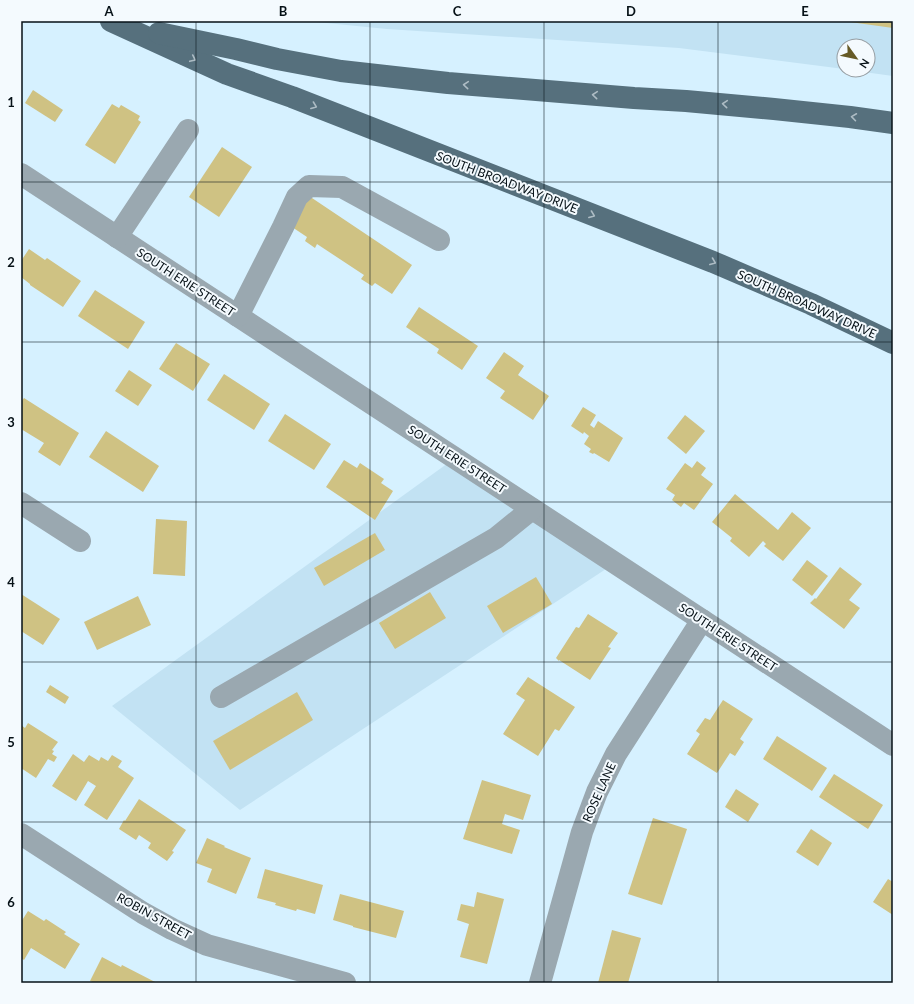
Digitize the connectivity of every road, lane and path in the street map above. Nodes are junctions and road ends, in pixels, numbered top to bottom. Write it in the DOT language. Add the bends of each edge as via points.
graph roads {
  1 [pos="115,23"];
  2 [pos="893,123"];
  3 [pos="188,130"];
  4 [pos="21,174"];
  5 [pos="117,237"];
  6 [pos="439,240"];
  7 [pos="238,316"];
  8 [pos="893,343"];
  9 [pos="21,503"];
  10 [pos="532,509"];
  11 [pos="80,541"];
  12 [pos="702,620"];
  13 [pos="221,697"];
  14 [pos="893,745"];
  15 [pos="23,839"];
  16 [pos="346,983"];
  17 [pos="540,983"];
  2 -- 1 [label="main road, SOUTH BROADWAY DRIVE, one-way" via="774,109 448,83 341,71"];
  1 -- 8 [label="main road, SOUTH BROADWAY DRIVE, one-way" via="226,74 713,262"];
  3 -- 5 [label="street"];
  4 -- 5 [label="street, SOUTH ERIE STREET"];
  5 -- 7 [label="street, SOUTH ERIE STREET"];
  6 -- 7 [label="street" via="342,187 309,186 296,197"];
  7 -- 10 [label="street, SOUTH ERIE STREET"];
  9 -- 11 [label="street"];
  10 -- 12 [label="street, SOUTH ERIE STREET"];
  10 -- 13 [label="street" via="496,538"];
  12 -- 14 [label="street, SOUTH ERIE STREET"];
  12 -- 17 [label="street, ROSE LANE" via="616,754 597,792 582,832"];
  15 -- 16 [label="street, ROBIN STREET" via="143,913 207,945"];
}
